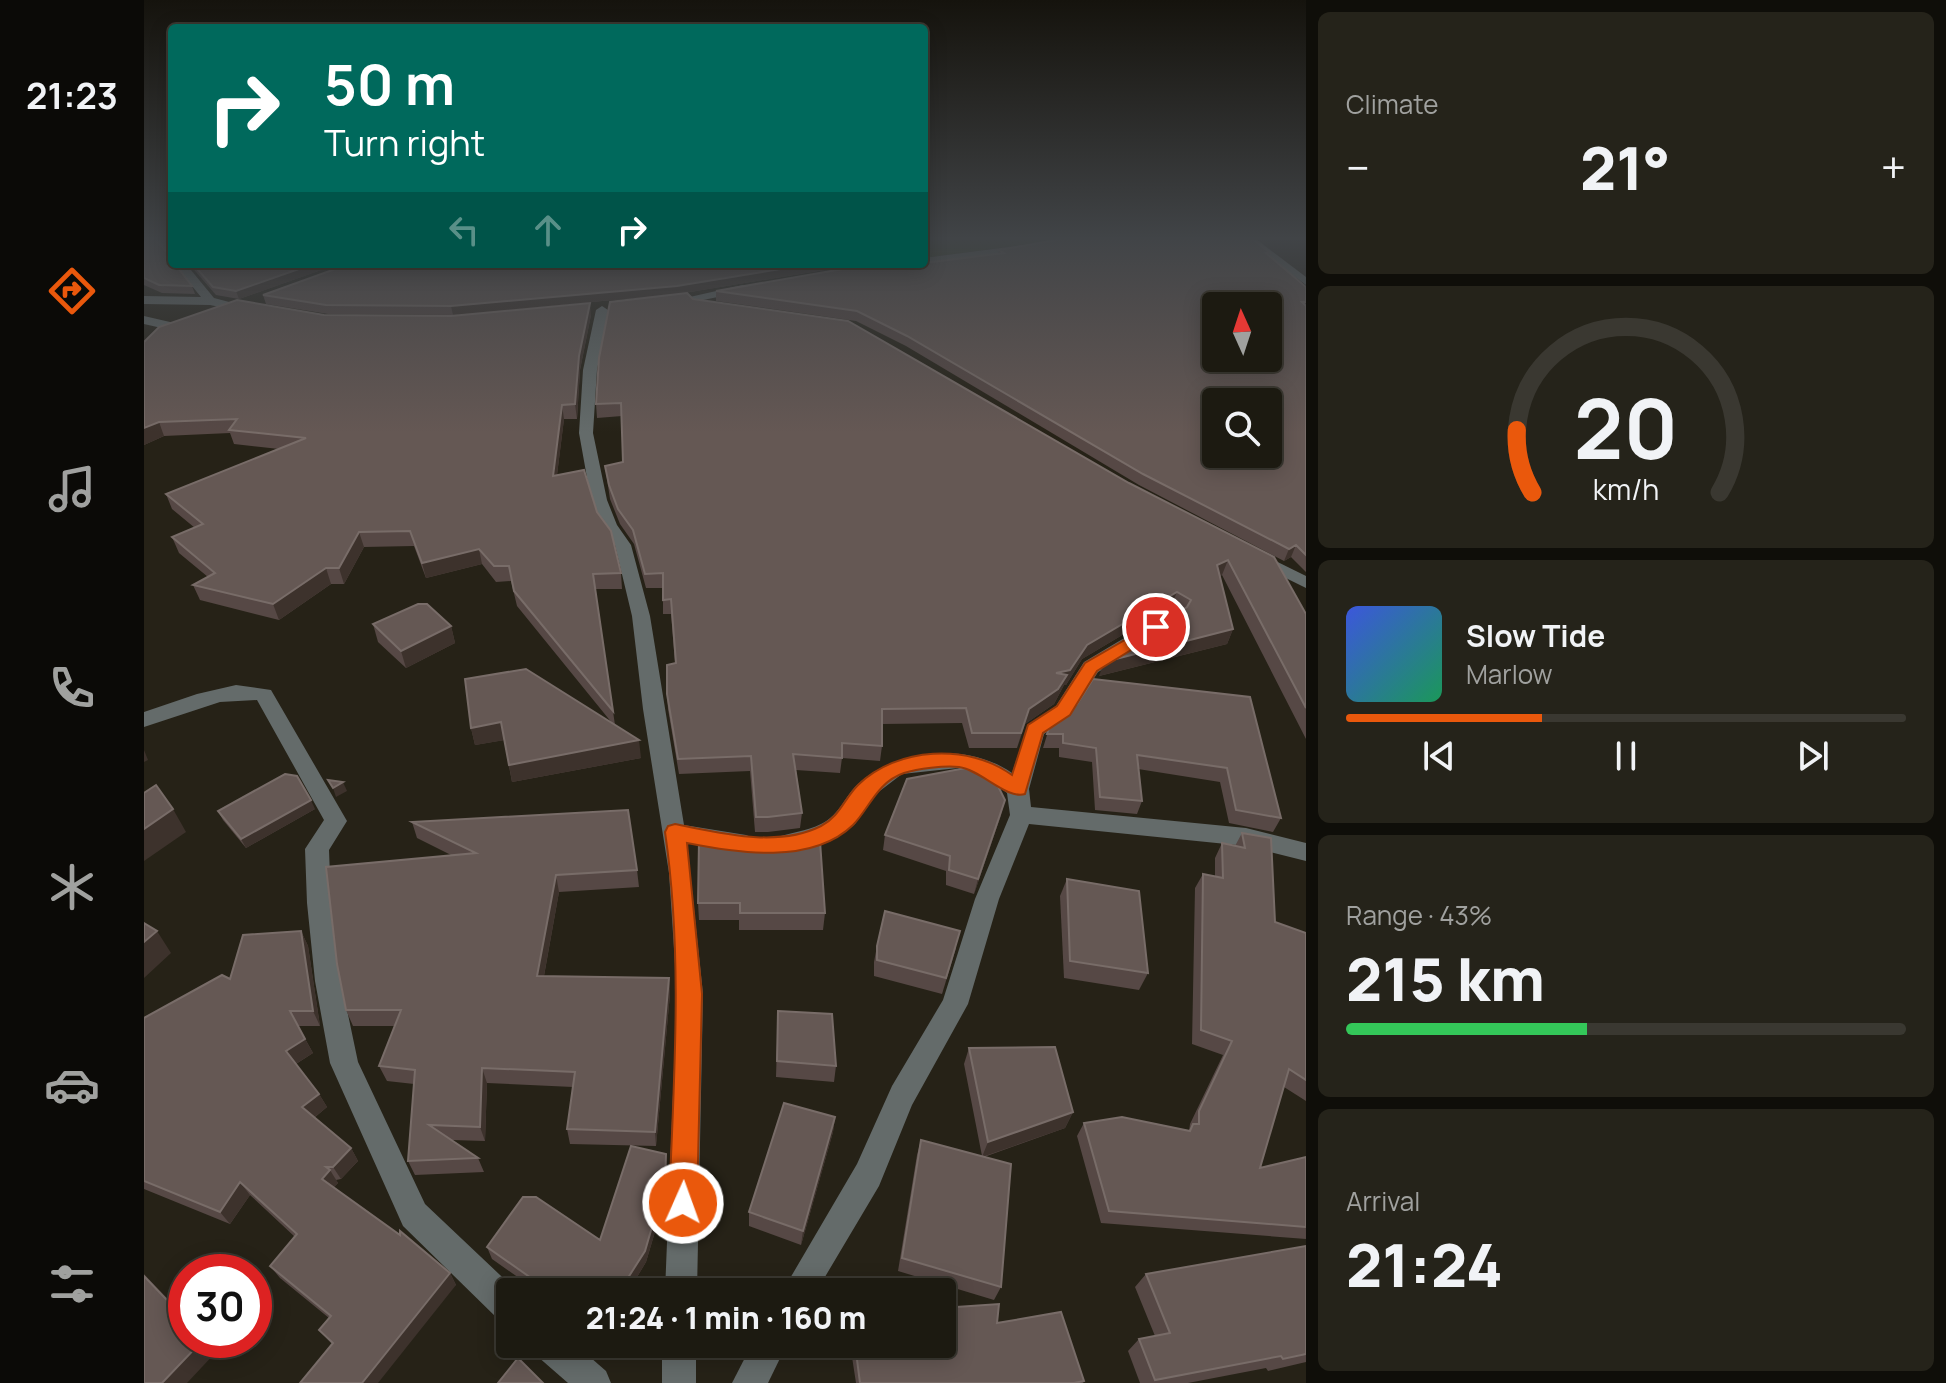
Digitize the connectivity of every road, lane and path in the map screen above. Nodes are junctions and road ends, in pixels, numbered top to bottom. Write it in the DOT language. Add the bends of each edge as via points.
graph roads {
  1 [pos="221,304"];
  2 [pos="251,304"];
  3 [pos="659,304"];
  4 [pos="695,304"];
  5 [pos="648,305"];
  6 [pos="240,308"];
  7 [pos="725,308"];
  8 [pos="602,310"];
  9 [pos="269,312"];
  10 [pos="215,316"];
  11 [pos="144,320"];
  12 [pos="156,336"];
  13 [pos="1246,551"];
  14 [pos="1306,583"];
  15 [pos="1173,615"];
  16 [pos="144,720"];
  17 [pos="1019,802"];
  18 [pos="675,832"];
  19 [pos="1306,852"];
  20 [pos="681,1278"];
  21 [pos="806,1278"];
  22 [pos="496,1294"];
  23 [pos="565,1358"];
  24 [pos="679,1358"];
  25 [pos="762,1358"];
  26 [pos="594,1383"];
  27 [pos="679,1383"];
  28 [pos="749,1383"];
  1 -- 6 [label="street"];
  2 -- 6 [label="street"];
  3 -- 5 [label="street"];
  4 -- 7 [label="street"];
  6 -- 9 [label="street"];
  6 -- 10 [label="street"];
  8 -- 18 [label="street" via="590,370 586,433 599,500 623,545 641,616"];
  11 -- 12 [label="street" via="185,326"];
  13 -- 14 [label="street"];
  15 -- 17 [label="street" via="1091,667 1063,711 1035,730"];
  16 -- 22 [label="street" via="231,693 251,690 264,695 336,821 317,849 328,981 344,1063 414,1215"];
  17 -- 18 [label="street" via="992,770 958,760 897,767 864,791 847,818 803,840 735,844"];
  17 -- 19 [label="street" via="1246,837"];
  17 -- 21 [label="street" via="955,1004 902,1096 868,1175"];
  18 -- 20 [label="street" via="690,994"];
  23 -- 26 [label="street"];
  24 -- 27 [label="street"];
  25 -- 28 [label="street"];
}
